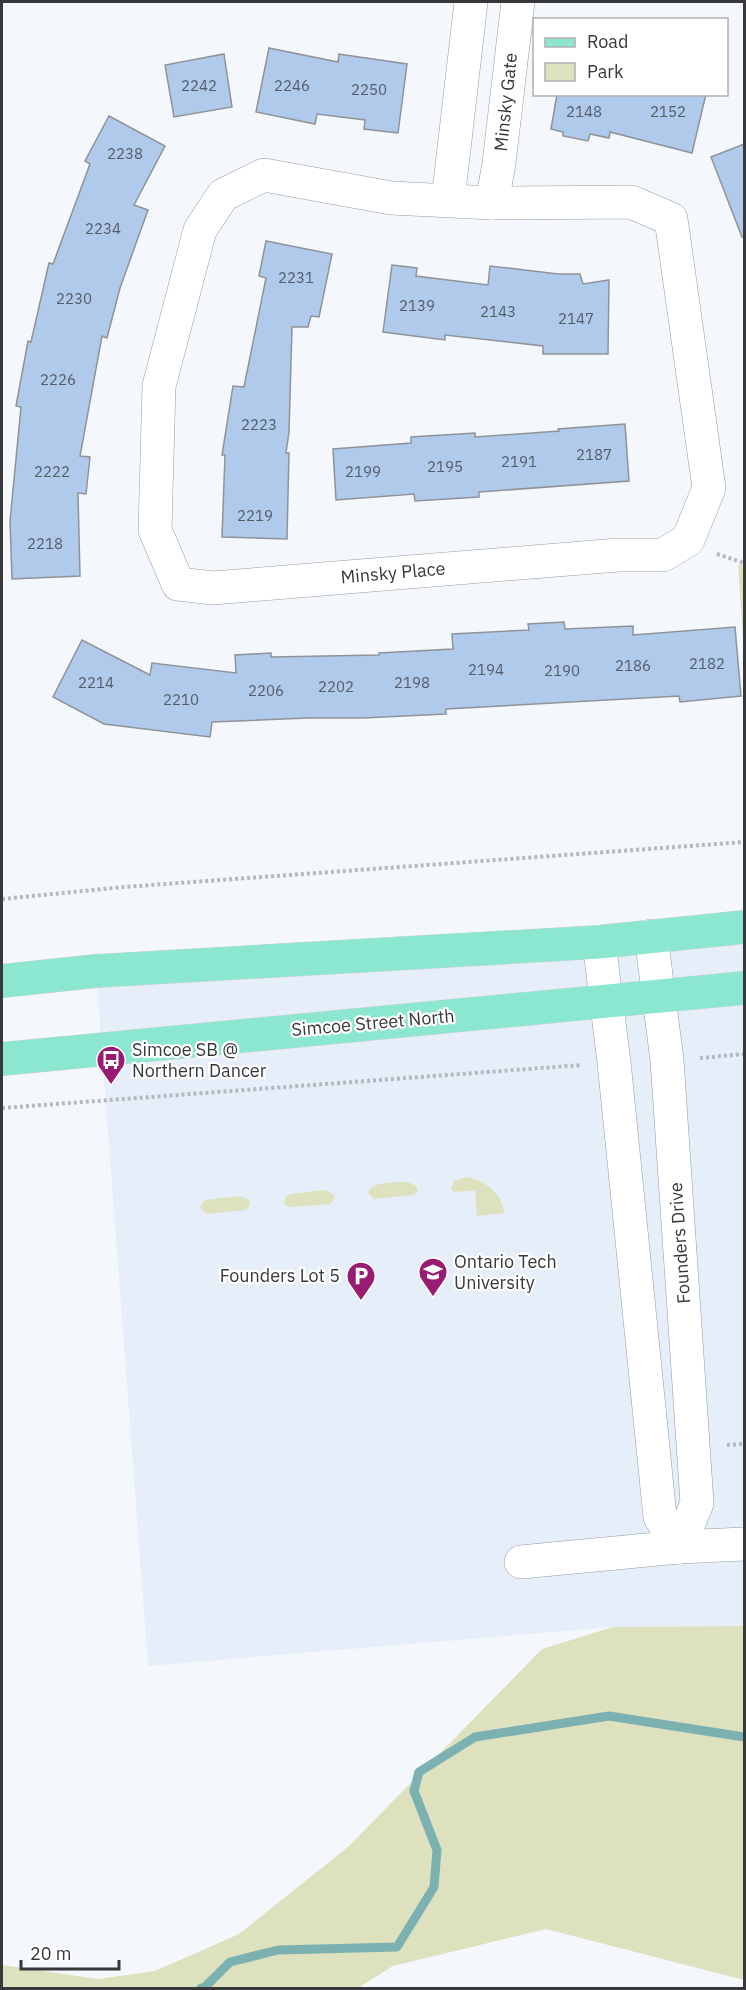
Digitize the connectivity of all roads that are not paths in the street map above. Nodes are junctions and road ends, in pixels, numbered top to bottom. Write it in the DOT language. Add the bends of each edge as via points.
graph roads {
  1 [pos="471,2"];
  2 [pos="518,2"];
  3 [pos="448,200"];
  4 [pos="492,202"];
  5 [pos="744,927"];
  6 [pos="651,936"];
  7 [pos="599,942"];
  8 [pos="2,981"];
  9 [pos="744,988"];
  10 [pos="658,996"];
  11 [pos="606,1001"];
  12 [pos="2,1059"];
  13 [pos="744,1544"];
  14 [pos="679,1547"];
  15 [pos="521,1562"];
  1 -- 3 [label="street"];
  2 -- 4 [label="street, Minsky Gate"];
  3 -- 4 [label="street, Minsky Place"];
  3 -- 4 [label="street, Minsky Place" via="391,198 264,175 223,195 200,230 159,386 155,530 178,584 213,588 618,555 663,555 688,540 709,488 671,219 631,202"];
  5 -- 6 [label="main road"];
  6 -- 7 [label="main road"];
  6 -- 10 [label="street, Founders Drive"];
  7 -- 8 [label="main road" via="96,971"];
  7 -- 11 [label="street"];
  9 -- 10 [label="main road, Simcoe Street North"];
  10 -- 11 [label="main road, Simcoe Street North"];
  10 -- 14 [label="street, Founders Drive" via="667,1060 697,1503"];
  11 -- 12 [label="main road, Simcoe Street North"];
  11 -- 14 [label="street" via="660,1517"];
  13 -- 14 [label="street"];
  14 -- 15 [label="street"];
}
